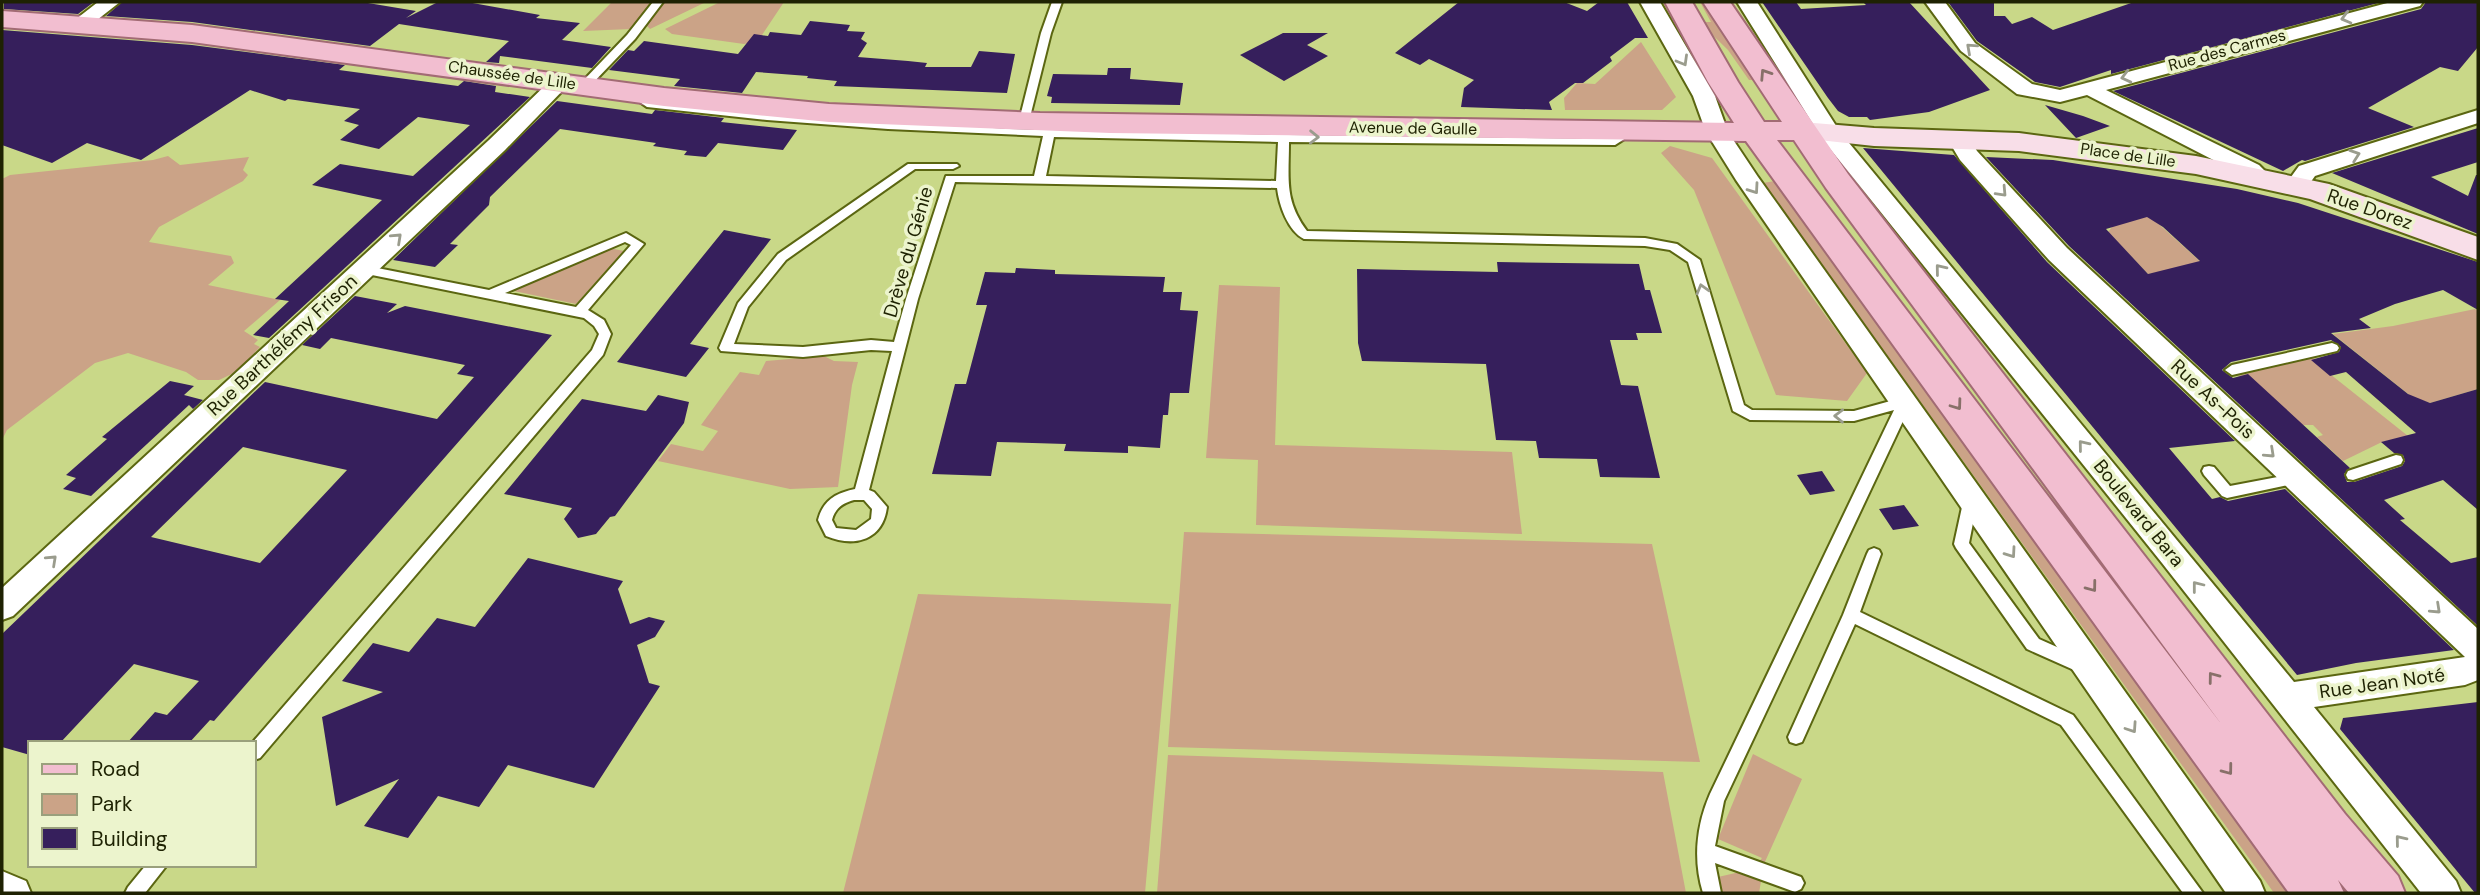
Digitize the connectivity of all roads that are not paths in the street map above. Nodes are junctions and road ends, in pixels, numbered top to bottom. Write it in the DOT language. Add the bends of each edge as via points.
graph roads {
  1 [pos="110,2"];
  2 [pos="657,2"];
  3 [pos="1057,2"];
  4 [pos="1650,2"];
  5 [pos="1679,2"];
  6 [pos="1717,2"];
  7 [pos="1747,2"];
  8 [pos="1935,2"];
  9 [pos="2413,2"];
  10 [pos="2,19"];
  11 [pos="81,23"];
  12 [pos="573,83"];
  13 [pos="2090,86"];
  14 [pos="2478,116"];
  15 [pos="1042,126"];
  16 [pos="1284,131"];
  17 [pos="1717,132"];
  18 [pos="1791,132"];
  19 [pos="1959,140"];
  20 [pos="953,166"];
  21 [pos="2260,177"];
  22 [pos="1040,180"];
  23 [pos="1281,185"];
  24 [pos="2297,185"];
  25 [pos="2478,249"];
  26 [pos="362,269"];
  27 [pos="489,295"];
  28 [pos="579,312"];
  29 [pos="901,347"];
  30 [pos="2332,348"];
  31 [pos="2232,370"];
  32 [pos="1905,402"];
  33 [pos="2396,460"];
  34 [pos="2209,471"];
  35 [pos="2353,475"];
  36 [pos="2308,482"];
  37 [pos="861,494"];
  38 [pos="1874,554"];
  39 [pos="2,607"];
  40 [pos="1851,615"];
  41 [pos="2478,649"];
  42 [pos="2478,666"];
  43 [pos="2285,697"];
  44 [pos="1796,737"];
  45 [pos="256,751"];
  46 [pos="1705,851"];
  47 [pos="156,867"];
  48 [pos="1795,883"];
  49 [pos="2,888"];
  50 [pos="13,893"];
  51 [pos="134,893"];
  52 [pos="1712,893"];
  53 [pos="2194,893"];
  54 [pos="2247,893"];
  55 [pos="2319,893"];
  56 [pos="2380,893"];
  57 [pos="2443,893"];
  1 -- 11 [label="street"];
  2 -- 12 [label="lane" via="631,37"];
  3 -- 15 [label="lane"];
  4 -- 17 [label="street, one-way" via="1704,96"];
  5 -- 18 [label="main road" via="1723,82"];
  18 -- 6 [label="main road, one-way"];
  7 -- 18 [label="street, Boulevard Bara"];
  13 -- 8 [label="street, Rue des Carmes, one-way" via="2060,96 2025,89 1968,47"];
  9 -- 13 [label="street, Rue des Carmes, one-way"];
  10 -- 11 [label="main road, Chaussée de Lille"];
  11 -- 12 [label="main road, Chaussée de Lille"];
  12 -- 15 [label="main road, Chaussée de Lille" via="817,111"];
  26 -- 12 [label="street, Rue Barthélémy Frison, one-way" via="497,145"];
  13 -- 21 [label="street, Place de Lille" via="2097,94"];
  24 -- 14 [label="street, one-way" via="2307,171"];
  15 -- 16 [label="main road, Avenue de Gaulle"];
  15 -- 22 [label="lane"];
  16 -- 17 [label="main road, Avenue de Gaulle"];
  16 -- 23 [label="lane"];
  17 -- 18 [label="main road, Avenue de Gaulle"];
  17 -- 32 [label="street, one-way"];
  18 -- 19 [label="street, Place de Lille"];
  43 -- 18 [label="street, Boulevard Bara, one-way"];
  18 -- 55 [label="main road, one-way"];
  56 -- 18 [label="main road, Boulevard Bara, one-way" via="2005,400 1957,364 1895,293"];
  19 -- 21 [label="street, Place de Lille" via="2103,150"];
  19 -- 36 [label="street, Rue As-Pois, one-way" via="1968,156 2058,254"];
  20 -- 29 [label="lane" via="912,166 782,257 742,306 726,348 803,352 871,345"];
  21 -- 24 [label="street, Rue Dorez"];
  22 -- 23 [label="lane, Drève du Génie"];
  22 -- 29 [label="lane, Drève du Génie" via="950,177"];
  32 -- 23 [label="lane, one-way" via="1854,416 1750,415 1738,408 1694,260 1673,247 1645,242 1304,235 1290,218"];
  24 -- 25 [label="street, Rue Dorez"];
  26 -- 27 [label="lane"];
  39 -- 26 [label="street, Rue Barthélémy Frison, one-way"];
  27 -- 28 [label="lane"];
  27 -- 28 [label="lane" via="626,237 638,244"];
  28 -- 45 [label="lane" via="599,323 605,334 598,352"];
  29 -- 37 [label="lane, Drève du Génie"];
  30 -- 31 [label="lane"];
  32 -- 46 [label="lane" via="1716,800"];
  32 -- 54 [label="street, one-way"];
  33 -- 35 [label="lane"];
  34 -- 36 [label="lane" via="2227,492"];
  36 -- 41 [label="street, Rue As-Pois, one-way"];
  38 -- 40 [label="lane"];
  40 -- 44 [label="lane"];
  40 -- 53 [label="lane" via="2067,720"];
  42 -- 43 [label="street, Rue Jean Noté"];
  57 -- 43 [label="street, Boulevard Bara, one-way"];
  46 -- 48 [label="lane"];
  46 -- 52 [label="lane"];
  47 -- 51 [label="lane"];
  49 -- 50 [label="street"];
}
